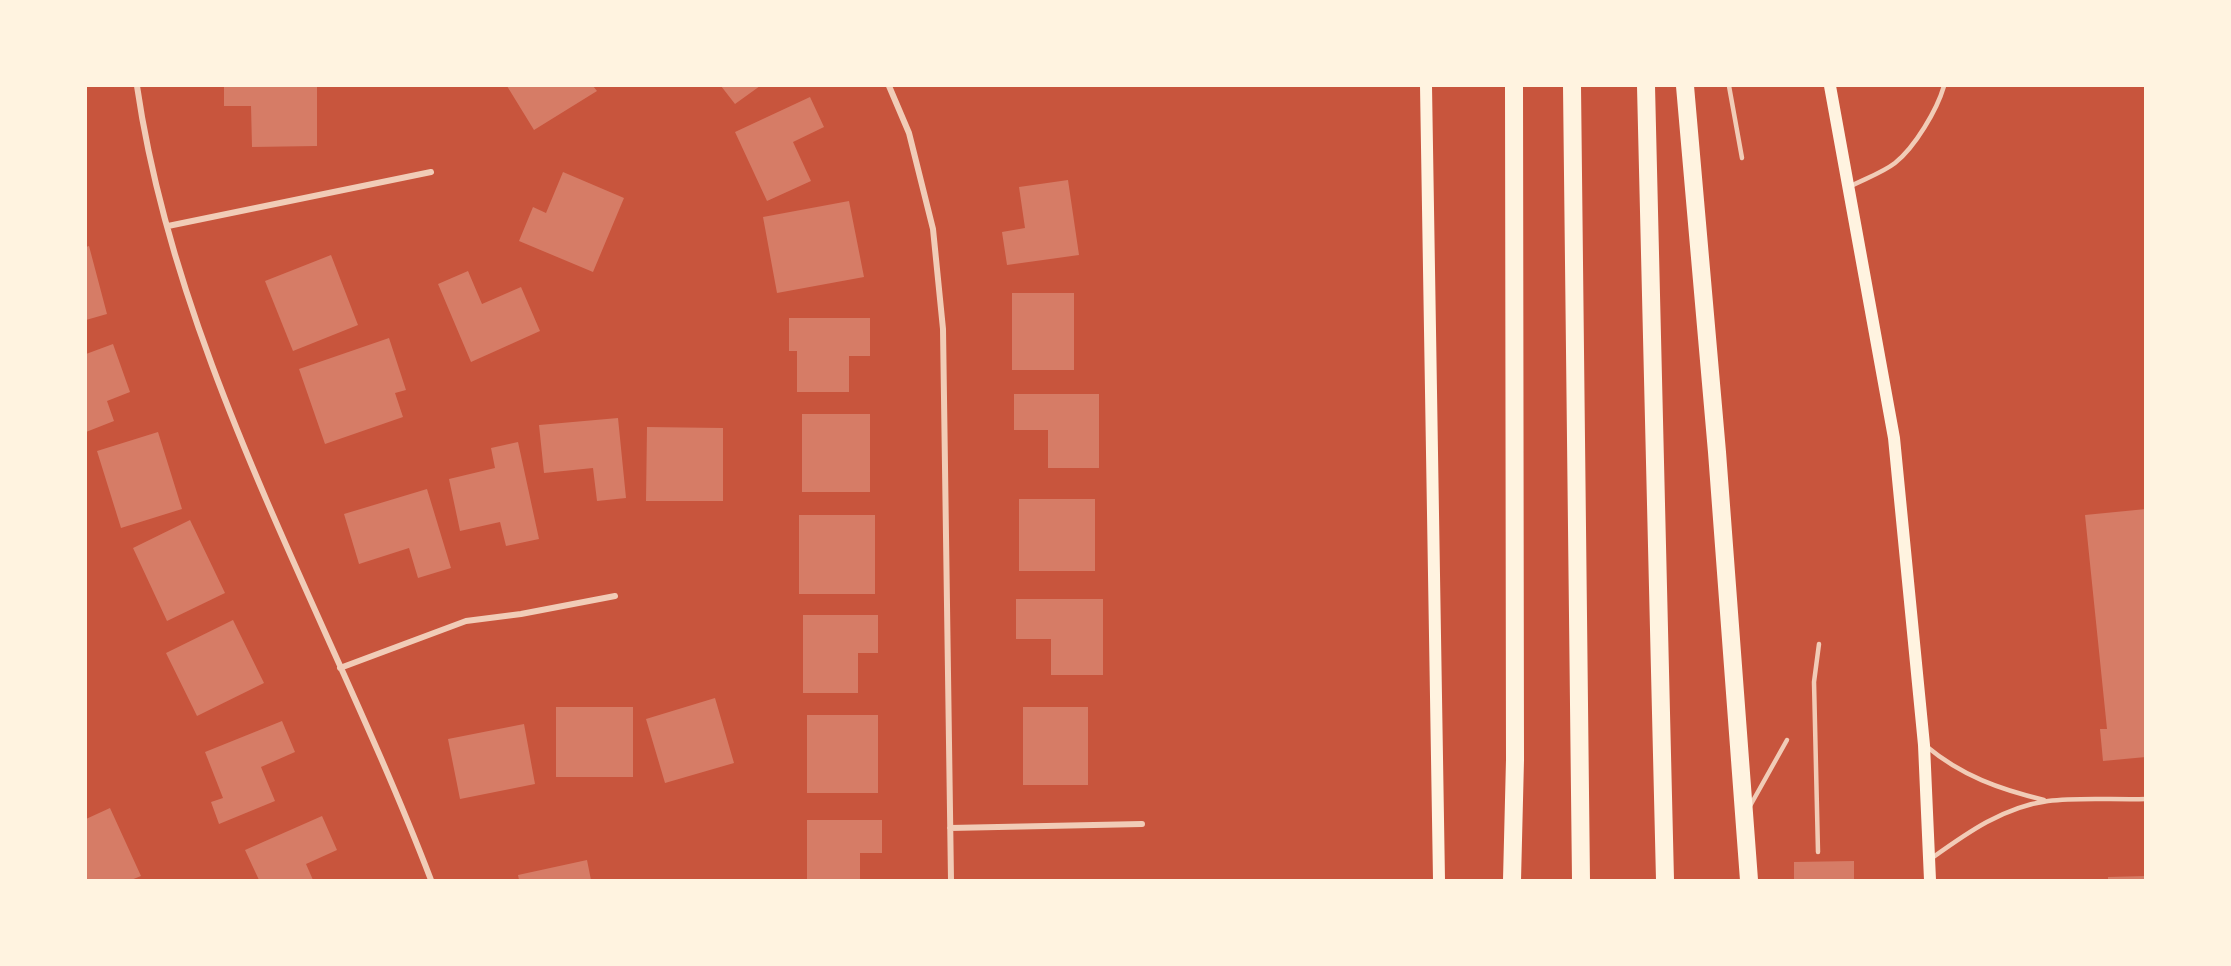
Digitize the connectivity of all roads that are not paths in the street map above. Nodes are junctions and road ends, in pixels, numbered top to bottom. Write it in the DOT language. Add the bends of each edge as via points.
graph roads {
  1 [pos="137,86"];
  2 [pos="889,86"];
  3 [pos="1426,86"];
  4 [pos="1514,86"];
  5 [pos="1572,86"];
  6 [pos="1646,86"];
  7 [pos="1685,86"];
  8 [pos="1729,86"];
  9 [pos="1830,86"];
  10 [pos="1944,86"];
  11 [pos="1742,158"];
  12 [pos="430,172"];
  13 [pos="1847,188"];
  14 [pos="168,226"];
  15 [pos="615,596"];
  16 [pos="1820,644"];
  17 [pos="340,668"];
  18 [pos="1787,740"];
  19 [pos="1924,745"];
  20 [pos="2145,799"];
  21 [pos="2047,801"];
  22 [pos="1745,816"];
  23 [pos="1142,824"];
  24 [pos="950,828"];
  25 [pos="1818,852"];
  26 [pos="1930,859"];
  27 [pos="431,880"];
  28 [pos="951,880"];
  29 [pos="1439,880"];
  30 [pos="1512,880"];
  31 [pos="1581,880"];
  32 [pos="1665,880"];
  33 [pos="1749,880"];
  34 [pos="1930,880"];
  1 -- 14 [label="street" via="143,129"];
  2 -- 24 [label="street" via="909,133 933,229 943,329"];
  3 -- 29 [label="main road"];
  4 -- 30 [label="highway"];
  5 -- 31 [label="highway"];
  6 -- 32 [label="highway"];
  7 -- 22 [label="highway"];
  8 -- 11 [label="lane"];
  9 -- 13 [label="main road"];
  10 -- 13 [label="lane" via="1924,128 1895,163"];
  12 -- 14 [label="street"];
  13 -- 19 [label="main road" via="1894,438"];
  14 -- 17 [label="street" via="226,401"];
  15 -- 17 [label="street" via="466,621"];
  16 -- 25 [label="lane" via="1814,682"];
  17 -- 27 [label="street" via="394,785"];
  18 -- 22 [label="lane"];
  19 -- 21 [label="lane" via="1970,777"];
  19 -- 26 [label="main road"];
  20 -- 21 [label="lane"];
  21 -- 26 [label="lane" via="2007,812 1974,827"];
  22 -- 33 [label="highway"];
  23 -- 24 [label="street"];
  24 -- 28 [label="street"];
  26 -- 34 [label="main road"];
}
